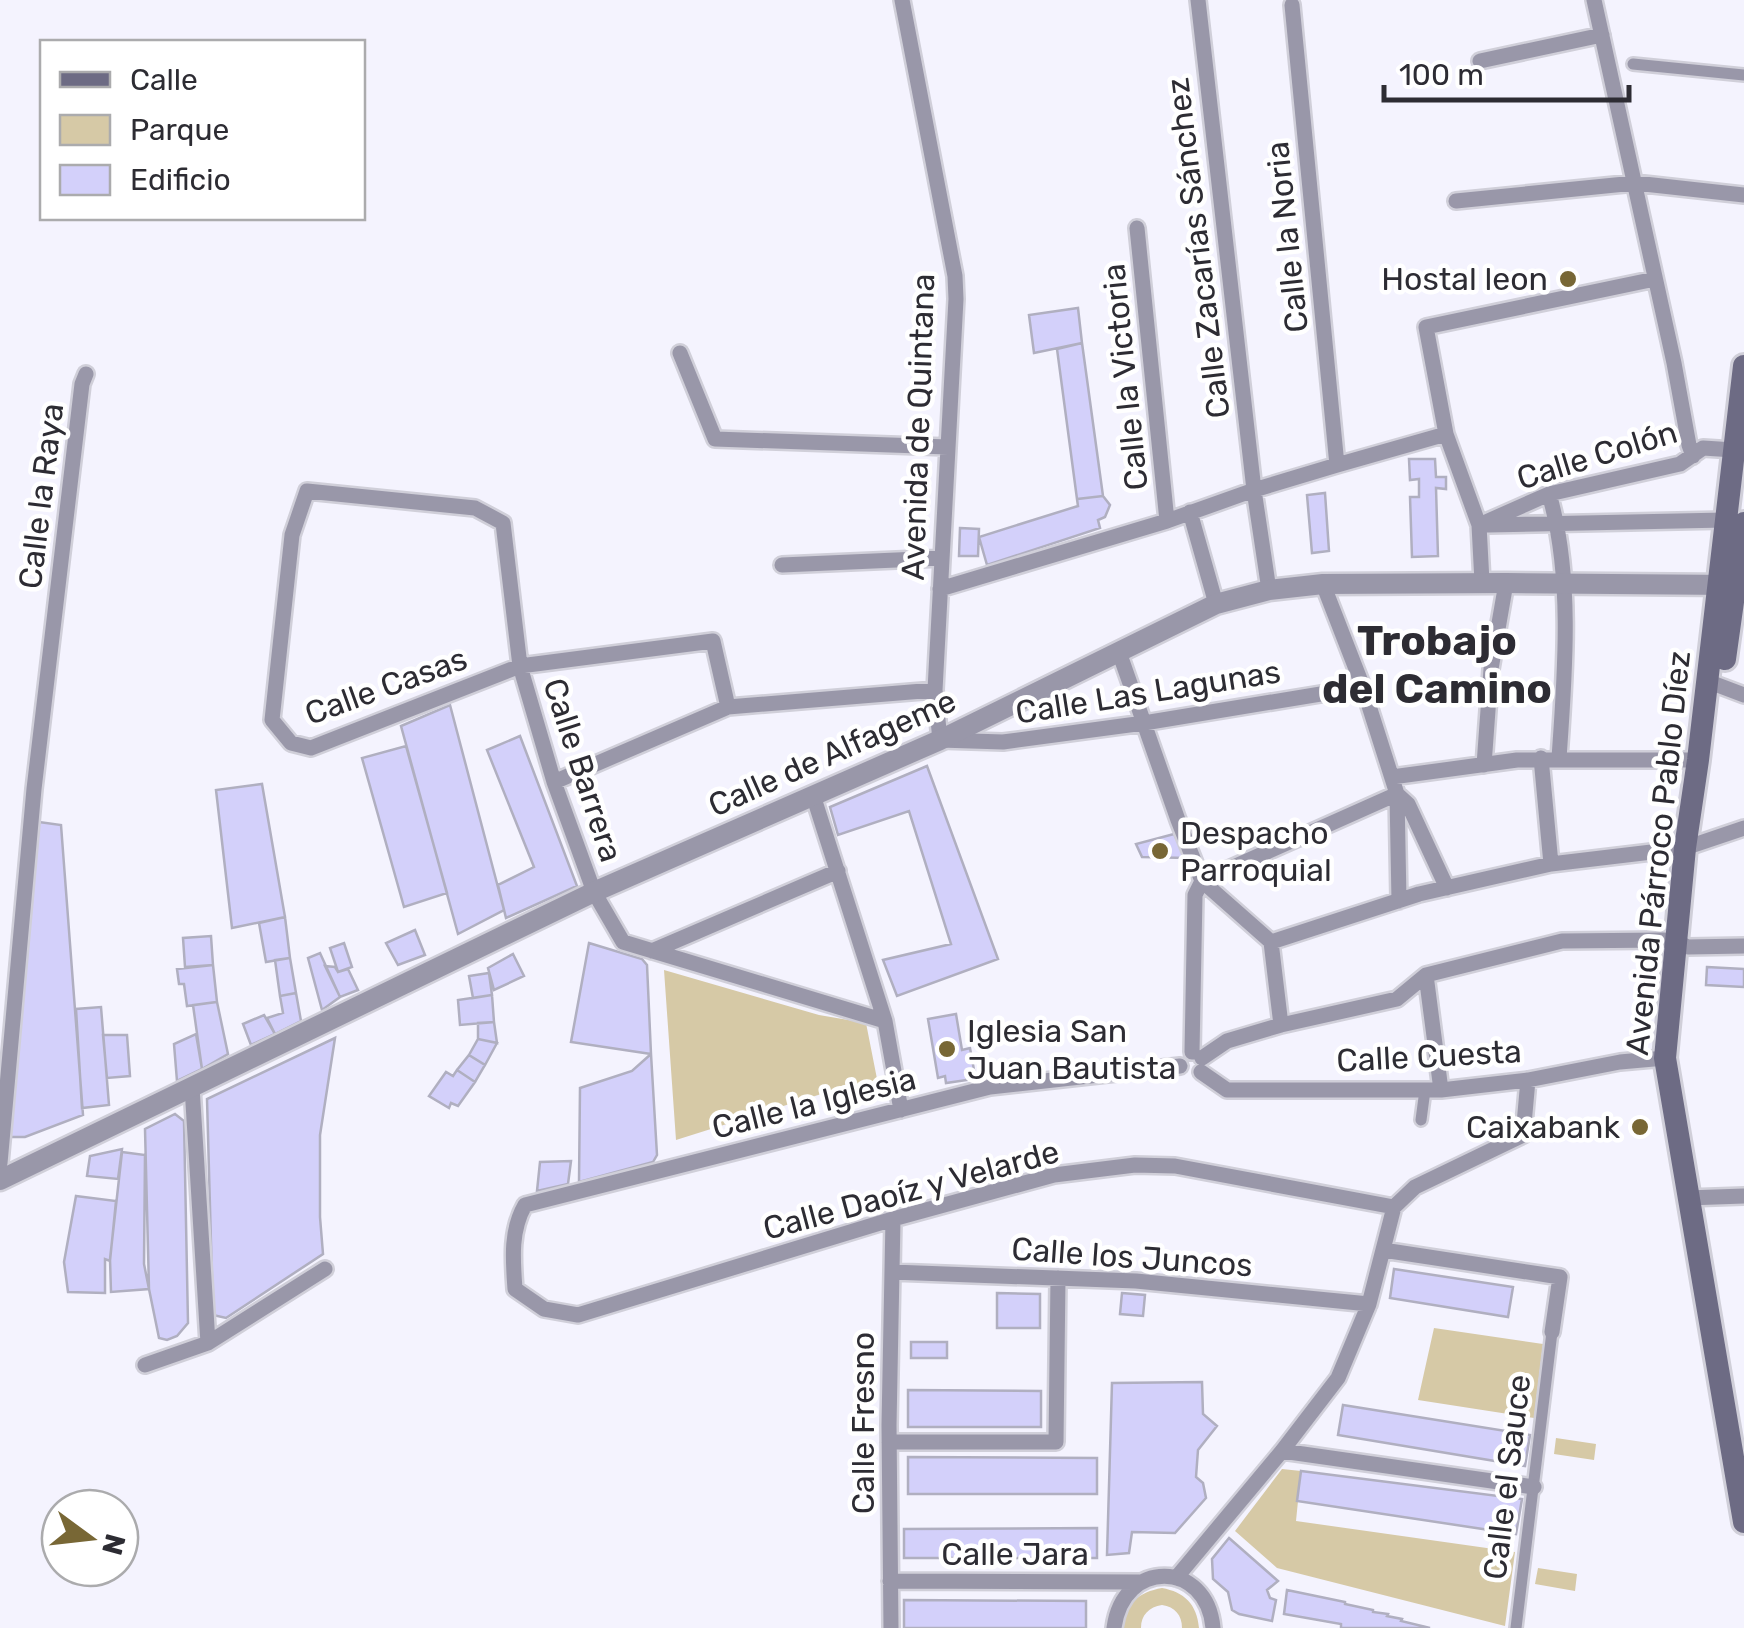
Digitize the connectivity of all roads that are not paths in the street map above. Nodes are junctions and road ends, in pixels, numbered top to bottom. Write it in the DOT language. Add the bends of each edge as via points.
graph roads {
  1 [pos="902,0"];
  2 [pos="1198,0"];
  3 [pos="1594,0"];
  4 [pos="1292,4"];
  5 [pos="1602,35"];
  6 [pos="1480,61"];
  7 [pos="1633,64"];
  8 [pos="1744,75"];
  9 [pos="1635,183"];
  10 [pos="1744,195"];
  11 [pos="1456,201"];
  12 [pos="1138,228"];
  13 [pos="1656,278"];
  14 [pos="680,352"];
  15 [pos="1744,366"];
  16 [pos="86,374"];
  17 [pos="1446,434"];
  18 [pos="948,447"];
  19 [pos="1734,450"];
  20 [pos="1693,456"];
  21 [pos="1337,464"];
  22 [pos="1254,490"];
  23 [pos="307,491"];
  24 [pos="1548,494"];
  25 [pos="1190,512"];
  26 [pos="1167,521"];
  27 [pos="1734,522"];
  28 [pos="1558,523"];
  29 [pos="1479,525"];
  30 [pos="942,558"];
  31 [pos="782,564"];
  32 [pos="1482,582"];
  33 [pos="1506,582"];
  34 [pos="1322,584"];
  35 [pos="1562,584"];
  36 [pos="1733,585"];
  37 [pos="940,589"];
  38 [pos="1269,590"];
  39 [pos="1216,604"];
  40 [pos="1119,652"];
  41 [pos="520,666"];
  42 [pos="1714,684"];
  43 [pos="1363,687"];
  44 [pos="935,690"];
  45 [pos="1744,694"];
  46 [pos="728,707"];
  47 [pos="1144,723"];
  48 [pos="940,740"];
  49 [pos="1541,758"];
  50 [pos="1560,758"];
  51 [pos="1698,760"];
  52 [pos="1484,765"];
  53 [pos="1392,776"];
  54 [pos="554,782"];
  55 [pos="1397,794"];
  56 [pos="814,795"];
  57 [pos="1744,828"];
  58 [pos="1693,846"];
  59 [pos="1551,864"];
  60 [pos="838,872"];
  61 [pos="1202,880"];
  62 [pos="1447,888"];
  63 [pos="594,892"];
  64 [pos="1398,901"];
  65 [pos="1271,942"];
  66 [pos="1682,944"];
  67 [pos="1744,946"];
  68 [pos="652,951"];
  69 [pos="1426,975"];
  70 [pos="1397,999"];
  71 [pos="1430,1002"];
  72 [pos="886,1021"];
  73 [pos="1281,1026"];
  74 [pos="1665,1058"];
  75 [pos="1198,1061"];
  76 [pos="1528,1080"];
  77 [pos="192,1087"];
  78 [pos="1433,1090"];
  79 [pos="901,1110"];
  80 [pos="1422,1120"];
  81 [pos="1687,1132"];
  82 [pos="0,1163"];
  83 [pos="0,1180"];
  84 [pos="1744,1196"];
  85 [pos="1693,1198"];
  86 [pos="525,1206"];
  87 [pos="1394,1207"];
  88 [pos="893,1218"];
  89 [pos="1384,1250"];
  90 [pos="326,1269"];
  91 [pos="892,1272"];
  92 [pos="1058,1278"];
  93 [pos="1368,1304"];
  94 [pos="1552,1332"];
  95 [pos="208,1343"];
  96 [pos="145,1365"];
  97 [pos="1737,1421"];
  98 [pos="889,1442"];
  99 [pos="1282,1452"];
  100 [pos="1534,1486"];
  101 [pos="1744,1522"];
  102 [pos="1176,1578"];
  103 [pos="890,1581"];
  104 [pos="1139,1582"];
  105 [pos="1216,1627"];
  106 [pos="891,1628"];
  107 [pos="1114,1628"];
  108 [pos="1516,1628"];
  1 -- 18 [label="street, Avenida de Quintana" via="955,276"];
  2 -- 22 [label="street, Calle Zacarías Sánchez"];
  3 -- 5 [label="street"];
  4 -- 21 [label="street, Calle la Noria"];
  5 -- 6 [label="street"];
  5 -- 9 [label="street"];
  7 -- 8 [label="street"];
  9 -- 10 [label="street"];
  9 -- 11 [label="street"];
  9 -- 13 [label="street"];
  12 -- 26 [label="street, Calle la Victoria"];
  13 -- 17 [label="street" via="1426,327"];
  13 -- 20 [label="street"];
  14 -- 18 [label="street" via="715,439"];
  15 -- 19 [label="main road, Avenida Párroco Pablo Díez"];
  16 -- 82 [label="street, Calle la Raya" via="34,788"];
  17 -- 21 [label="street"];
  17 -- 29 [label="street"];
  18 -- 30 [label="street, Avenida de Quintana"];
  19 -- 20 [label="street, Calle Colón" via="1702,448"];
  19 -- 27 [label="main road, Avenida Párroco Pablo Díez"];
  19 -- 36 [label="main road" via="1741,465"];
  20 -- 24 [label="street, Calle Colón"];
  21 -- 22 [label="street"];
  22 -- 25 [label="street"];
  22 -- 38 [label="street, Calle Zacarías Sánchez"];
  23 -- 41 [label="street, Calle Barrera" via="475,508 503,523"];
  23 -- 41 [label="street, Calle Casas" via="292,535 272,720 291,742 311,748"];
  24 -- 28 [label="street"];
  24 -- 29 [label="street, Calle Colón"];
  25 -- 26 [label="street"];
  25 -- 39 [label="street"];
  26 -- 37 [label="street"];
  27 -- 28 [label="street"];
  27 -- 36 [label="main road, Avenida Párroco Pablo Díez"];
  28 -- 29 [label="street"];
  28 -- 35 [label="street"];
  29 -- 32 [label="street"];
  30 -- 31 [label="street"];
  30 -- 37 [label="street, Avenida de Quintana"];
  32 -- 33 [label="street, Calle de Alfageme"];
  32 -- 34 [label="street, Calle de Alfageme"];
  33 -- 35 [label="street, Calle de Alfageme"];
  33 -- 52 [label="street"];
  34 -- 38 [label="street, Calle de Alfageme"];
  34 -- 43 [label="street"];
  35 -- 36 [label="street, Calle de Alfageme"];
  35 -- 50 [label="street"];
  36 -- 42 [label="main road, Avenida Párroco Pablo Díez"];
  37 -- 44 [label="street, Avenida de Quintana"];
  38 -- 39 [label="street, Calle de Alfageme"];
  39 -- 40 [label="street, Calle de Alfageme"];
  40 -- 47 [label="street"];
  40 -- 48 [label="street, Calle de Alfageme"];
  41 -- 46 [label="street, Calle Casas" via="712,641"];
  41 -- 54 [label="street, Calle Barrera"];
  42 -- 45 [label="street"];
  42 -- 51 [label="main road, Avenida Párroco Pablo Díez"];
  42 -- 58 [label="main road, Avenida Párroco Pablo Díez"];
  43 -- 47 [label="street, Calle Las Lagunas"];
  43 -- 53 [label="street"];
  44 -- 46 [label="street"];
  44 -- 48 [label="street, Avenida de Quintana"];
  46 -- 54 [label="street"];
  47 -- 48 [label="street, Calle Las Lagunas" via="1003,742"];
  47 -- 61 [label="street"];
  48 -- 56 [label="street, Calle de Alfageme"];
  49 -- 50 [label="street"];
  49 -- 52 [label="street"];
  49 -- 59 [label="street"];
  50 -- 51 [label="street"];
  51 -- 58 [label="main road, Avenida Párroco Pablo Díez"];
  52 -- 53 [label="street"];
  53 -- 55 [label="street"];
  54 -- 63 [label="street, Calle Barrera"];
  55 -- 61 [label="street"];
  55 -- 62 [label="street" via="1408,804"];
  55 -- 64 [label="street"];
  56 -- 60 [label="street"];
  56 -- 63 [label="street, Calle de Alfageme"];
  57 -- 58 [label="street"];
  58 -- 59 [label="street"];
  58 -- 66 [label="main road, Avenida Párroco Pablo Díez"];
  59 -- 62 [label="street"];
  60 -- 68 [label="street"];
  60 -- 72 [label="street"];
  61 -- 65 [label="street"];
  61 -- 75 [label="street" via="1195,895"];
  62 -- 64 [label="street"];
  63 -- 68 [label="street, Calle Barrera" via="623,942"];
  63 -- 77 [label="street, Calle de Alfageme"];
  64 -- 65 [label="street"];
  65 -- 73 [label="street"];
  66 -- 67 [label="street"];
  66 -- 69 [label="street" via="1562,941"];
  66 -- 74 [label="main road, Avenida Párroco Pablo Díez"];
  66 -- 81 [label="main road, Avenida Párroco Pablo Díez" via="1678,1064"];
  68 -- 72 [label="street, Calle Barrera"];
  69 -- 70 [label="street"];
  69 -- 71 [label="street"];
  70 -- 71 [label="street"];
  70 -- 73 [label="street"];
  71 -- 78 [label="street"];
  72 -- 79 [label="street"];
  73 -- 75 [label="street" via="1226,1041"];
  74 -- 76 [label="street, Calle Cuesta"];
  74 -- 81 [label="main road"];
  74 -- 85 [label="main road, Avenida Párroco Pablo Díez"];
  75 -- 78 [label="street, Calle Cuesta" via="1227,1090"];
  75 -- 79 [label="street, Calle la Iglesia" via="990,1086"];
  76 -- 78 [label="street, Calle Cuesta"];
  76 -- 87 [label="street" via="1524,1134 1415,1186"];
  77 -- 83 [label="street, Calle de Alfageme"];
  77 -- 95 [label="street"];
  78 -- 80 [label="street"];
  79 -- 86 [label="street, Calle la Iglesia"];
  81 -- 85 [label="main road, Avenida Párroco Pablo Díez"];
  84 -- 85 [label="street"];
  85 -- 97 [label="main road, Avenida Párroco Pablo Díez"];
  86 -- 88 [label="street, Calle Daoíz y Velarde" via="513,1251 514,1289 544,1309 578,1315"];
  87 -- 88 [label="street, Calle Daoíz y Velarde" via="1175,1166 1135,1165 1054,1175"];
  87 -- 89 [label="street"];
  88 -- 91 [label="street, Calle Fresno"];
  89 -- 93 [label="street"];
  89 -- 94 [label="street" via="1560,1276"];
  90 -- 95 [label="street"];
  91 -- 92 [label="street, Calle los Juncos"];
  91 -- 98 [label="street, Calle Fresno"];
  92 -- 93 [label="street, Calle los Juncos"];
  92 -- 98 [label="street" via="1056,1442"];
  93 -- 99 [label="street" via="1338,1378"];
  94 -- 100 [label="street, Calle el Sauce"];
  95 -- 96 [label="street"];
  97 -- 101 [label="main road, Avenida Párroco Pablo Díez"];
  98 -- 103 [label="street, Calle Fresno"];
  99 -- 100 [label="street"];
  99 -- 102 [label="street"];
  100 -- 108 [label="street, Calle el Sauce"];
  102 -- 104 [label="street, Calle Jara"];
  102 -- 105 [label="street" via="1203,1596"];
  103 -- 104 [label="street, Calle Jara"];
  103 -- 106 [label="street, Calle Fresno"];
  104 -- 107 [label="street" via="1116,1610"];
}
